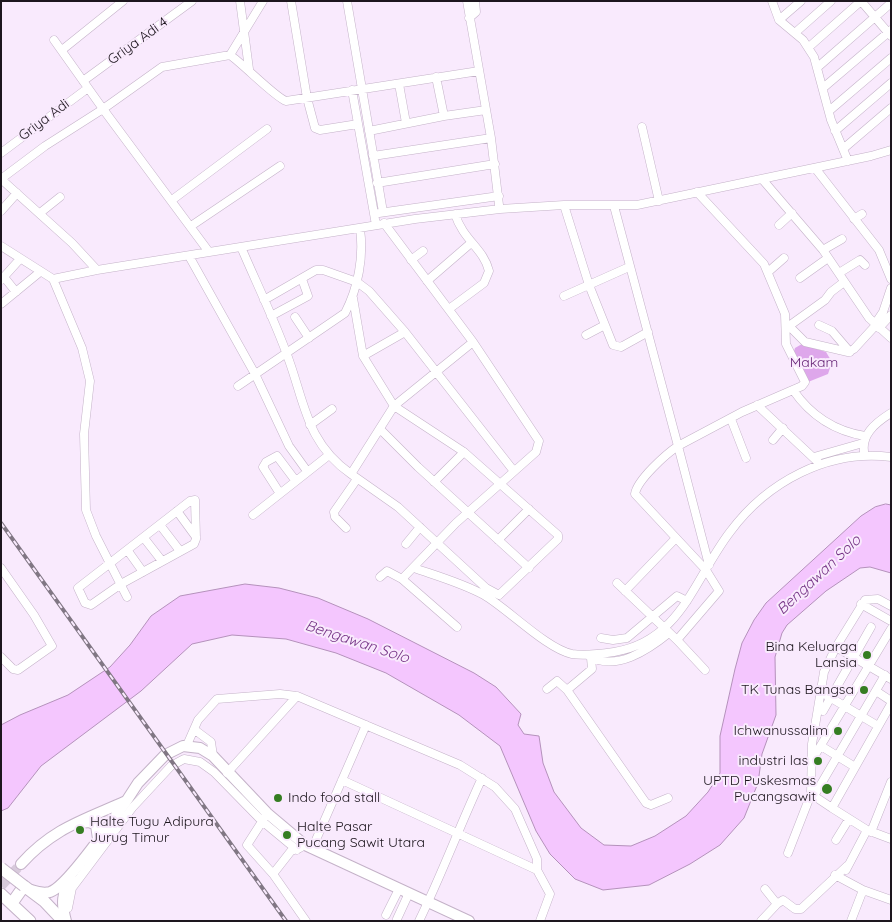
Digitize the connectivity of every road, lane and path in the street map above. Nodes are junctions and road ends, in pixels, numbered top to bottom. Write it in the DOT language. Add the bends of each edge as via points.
graph roads {
  1 [pos="123,1"];
  2 [pos="192,1"];
  3 [pos="240,1"];
  4 [pos="263,1"];
  5 [pos="291,1"];
  6 [pos="348,1"];
  7 [pos="467,1"];
  8 [pos="475,1"];
  9 [pos="772,1"];
  10 [pos="801,1"];
  11 [pos="831,1"];
  12 [pos="861,1"];
  13 [pos="891,3"];
  14 [pos="875,17"];
  15 [pos="469,18"];
  16 [pos="779,20"];
  17 [pos="796,32"];
  18 [pos="890,33"];
  19 [pos="244,34"];
  20 [pos="54,40"];
  21 [pos="809,47"];
  22 [pos="62,50"];
  23 [pos="230,55"];
  24 [pos="891,58"];
  25 [pos="818,66"];
  26 [pos="249,69"];
  27 [pos="479,71"];
  28 [pos="436,77"];
  29 [pos="891,83"];
  30 [pos="85,84"];
  31 [pos="399,84"];
  32 [pos="823,88"];
  33 [pos="362,89"];
  34 [pos="352,90"];
  35 [pos="307,98"];
  36 [pos="891,108"];
  37 [pos="103,109"];
  38 [pos="486,110"];
  39 [pos="829,111"];
  40 [pos="444,116"];
  41 [pos="406,123"];
  42 [pos="358,124"];
  43 [pos="642,127"];
  44 [pos="267,129"];
  45 [pos="369,131"];
  46 [pos="835,131"];
  47 [pos="491,138"];
  48 [pos="843,149"];
  49 [pos="891,150"];
  50 [pos="1,153"];
  51 [pos="373,156"];
  52 [pos="848,161"];
  53 [pos="494,164"];
  54 [pos="280,166"];
  55 [pos="815,168"];
  56 [pos="1,179"];
  57 [pos="762,179"];
  58 [pos="378,183"];
  59 [pos="697,192"];
  60 [pos="17,193"];
  61 [pos="498,196"];
  62 [pos="60,197"];
  63 [pos="172,200"];
  64 [pos="659,201"];
  65 [pos="499,204"];
  66 [pos="564,206"];
  67 [pos="614,206"];
  68 [pos="1,211"];
  69 [pos="383,212"];
  70 [pos="40,213"];
  71 [pos="792,213"];
  72 [pos="374,214"];
  73 [pos="455,214"];
  74 [pos="862,214"];
  75 [pos="854,218"];
  76 [pos="380,224"];
  77 [pos="778,225"];
  78 [pos="191,226"];
  79 [pos="360,229"];
  80 [pos="842,239"];
  81 [pos="471,243"];
  82 [pos="1,246"];
  83 [pos="241,247"];
  84 [pos="823,250"];
  85 [pos="423,251"];
  86 [pos="209,252"];
  87 [pos="189,256"];
  88 [pos="784,258"];
  89 [pos="828,258"];
  90 [pos="20,259"];
  91 [pos="411,260"];
  92 [pos="865,265"];
  93 [pos="629,267"];
  94 [pos="97,270"];
  95 [pos="40,272"];
  96 [pos="768,272"];
  97 [pos="838,273"];
  98 [pos="800,278"];
  99 [pos="3,279"];
  100 [pos="53,279"];
  101 [pos="302,279"];
  102 [pos="891,279"];
  103 [pos="357,282"];
  104 [pos="427,282"];
  105 [pos="844,282"];
  106 [pos="293,284"];
  107 [pos="589,285"];
  108 [pos="891,288"];
  109 [pos="16,292"];
  110 [pos="564,296"];
  111 [pos="353,298"];
  112 [pos="264,300"];
  113 [pos="301,300"];
  114 [pos="1,304"];
  115 [pos="448,309"];
  116 [pos="891,315"];
  117 [pos="271,316"];
  118 [pos="295,317"];
  119 [pos="605,325"];
  120 [pos="787,325"];
  121 [pos="819,325"];
  122 [pos="877,325"];
  123 [pos="405,332"];
  124 [pos="648,332"];
  125 [pos="586,335"];
  126 [pos="309,338"];
  127 [pos="891,338"];
  128 [pos="473,342"];
  129 [pos="286,352"];
  130 [pos="850,352"];
  131 [pos="363,356"];
  132 [pos="436,371"];
  133 [pos="255,374"];
  134 [pos="238,386"];
  135 [pos="793,390"];
  136 [pos="757,405"];
  137 [pos="394,406"];
  138 [pos="332,409"];
  139 [pos="891,413"];
  140 [pos="730,419"];
  141 [pos="310,425"];
  142 [pos="783,428"];
  143 [pos="380,429"];
  144 [pos="773,440"];
  145 [pos="864,440"];
  146 [pos="678,446"];
  147 [pos="464,452"];
  148 [pos="328,456"];
  149 [pos="865,456"];
  150 [pos="814,457"];
  151 [pos="891,457"];
  152 [pos="746,458"];
  153 [pos="820,464"];
  154 [pos="513,470"];
  155 [pos="307,471"];
  156 [pos="354,476"];
  157 [pos="295,480"];
  158 [pos="434,482"];
  159 [pos="500,483"];
  160 [pos="279,492"];
  161 [pos="529,509"];
  162 [pos="177,512"];
  163 [pos="468,512"];
  164 [pos="253,515"];
  165 [pos="152,519"];
  166 [pos="159,526"];
  167 [pos="420,527"];
  168 [pos="346,528"];
  169 [pos="196,537"];
  170 [pos="144,538"];
  171 [pos="676,538"];
  172 [pos="498,540"];
  173 [pos="437,542"];
  174 [pos="406,544"];
  175 [pos="704,548"];
  176 [pos="128,550"];
  177 [pos="180,551"];
  178 [pos="692,556"];
  179 [pos="162,561"];
  180 [pos="111,564"];
  181 [pos="707,567"];
  182 [pos="1,568"];
  183 [pos="414,568"];
  184 [pos="529,568"];
  185 [pos="143,572"];
  186 [pos="380,577"];
  187 [pos="402,579"];
  188 [pos="617,583"];
  189 [pos="121,584"];
  190 [pos="625,591"];
  191 [pos="486,592"];
  192 [pos="128,597"];
  193 [pos="687,600"];
  194 [pos="861,604"];
  195 [pos="891,606"];
  196 [pos="653,617"];
  197 [pos="891,622"];
  198 [pos="457,627"];
  199 [pos="871,627"];
  200 [pos="891,629"];
  201 [pos="667,631"];
  202 [pos="600,638"];
  203 [pos="677,640"];
  204 [pos="836,647"];
  205 [pos="625,650"];
  206 [pos="589,656"];
  207 [pos="1,657"];
  208 [pos="853,657"];
  209 [pos="618,660"];
  210 [pos="602,661"];
  211 [pos="868,666"];
  212 [pos="592,669"];
  213 [pos="705,670"];
  214 [pos="888,675"];
  215 [pos="547,689"];
  216 [pos="567,690"];
  217 [pos="821,691"];
  218 [pos="876,691"];
  219 [pos="297,696"];
  220 [pos="830,697"];
  221 [pos="891,702"];
  222 [pos="844,706"];
  223 [pos="823,711"];
  224 [pos="861,716"];
  225 [pos="366,725"];
  226 [pos="878,726"];
  227 [pos="195,730"];
  228 [pos="187,745"];
  229 [pos="821,746"];
  230 [pos="213,756"];
  231 [pos="838,756"];
  232 [pos="812,761"];
  233 [pos="855,767"];
  234 [pos="226,772"];
  235 [pos="482,778"];
  236 [pos="342,780"];
  237 [pos="891,782"];
  238 [pos="143,792"];
  239 [pos="812,795"];
  240 [pos="888,795"];
  241 [pos="668,798"];
  242 [pos="127,800"];
  243 [pos="832,808"];
  244 [pos="265,817"];
  245 [pos="849,819"];
  246 [pos="72,825"];
  247 [pos="869,831"];
  248 [pos="456,833"];
  249 [pos="98,839"];
  250 [pos="891,839"];
  251 [pos="836,840"];
  252 [pos="305,848"];
  253 [pos="788,852"];
  254 [pos="80,862"];
  255 [pos="21,864"];
  256 [pos="848,866"];
  257 [pos="1,868"];
  258 [pos="537,870"];
  259 [pos="273,874"];
  260 [pos="835,875"];
  261 [pos="846,879"];
  262 [pos="27,888"];
  263 [pos="399,889"];
  264 [pos="765,889"];
  265 [pos="863,890"];
  266 [pos="1,894"];
  267 [pos="409,894"];
  268 [pos="891,900"];
  269 [pos="428,902"];
  270 [pos="12,903"];
  271 [pos="777,904"];
  272 [pos="386,915"];
  273 [pos="397,920"];
  274 [pos="30,921"];
  275 [pos="65,921"];
  276 [pos="70,921"];
  277 [pos="306,921"];
  278 [pos="419,921"];
  279 [pos="469,921"];
  280 [pos="540,921"];
  281 [pos="761,921"];
  282 [pos="851,921"];
  1 -- 22 [label="street"];
  2 -- 30 [label="street, Griya Adi 4"];
  3 -- 19 [label="street"];
  4 -- 19 [label="street"];
  5 -- 35 [label="street"];
  6 -- 33 [label="street"];
  7 -- 15 [label="street"];
  8 -- 15 [label="street" via="476,12"];
  9 -- 16 [label="street"];
  10 -- 16 [label="street"];
  11 -- 17 [label="street"];
  12 -- 14 [label="street"];
  12 -- 21 [label="street"];
  13 -- 14 [label="street"];
  14 -- 18 [label="street"];
  14 -- 25 [label="street"];
  15 -- 27 [label="street"];
  16 -- 17 [label="street"];
  17 -- 21 [label="street"];
  18 -- 32 [label="street"];
  19 -- 23 [label="street"];
  19 -- 26 [label="street"];
  20 -- 22 [label="street"];
  21 -- 25 [label="street"];
  22 -- 30 [label="street"];
  23 -- 26 [label="street"];
  23 -- 37 [label="street" via="162,67"];
  24 -- 39 [label="street"];
  25 -- 32 [label="street"];
  26 -- 35 [label="street" via="284,100"];
  27 -- 28 [label="street"];
  27 -- 38 [label="street"];
  28 -- 31 [label="street"];
  28 -- 40 [label="street"];
  29 -- 46 [label="street"];
  30 -- 37 [label="street"];
  30 -- 50 [label="street, Griya Adi"];
  31 -- 33 [label="street"];
  31 -- 41 [label="street"];
  32 -- 39 [label="street"];
  33 -- 34 [label="street"];
  33 -- 45 [label="street"];
  34 -- 35 [label="street"];
  34 -- 42 [label="street"];
  35 -- 42 [label="street" via="316,129"];
  36 -- 48 [label="street"];
  37 -- 56 [label="street"];
  37 -- 63 [label="street"];
  38 -- 40 [label="street"];
  38 -- 47 [label="street"];
  39 -- 46 [label="street"];
  40 -- 41 [label="street"];
  41 -- 45 [label="street"];
  42 -- 72 [label="street"];
  43 -- 64 [label="street"];
  44 -- 63 [label="street"];
  45 -- 51 [label="street"];
  46 -- 48 [label="street"];
  47 -- 51 [label="street"];
  47 -- 53 [label="street"];
  48 -- 52 [label="street"];
  49 -- 52 [label="street"];
  51 -- 58 [label="street"];
  52 -- 55 [label="street"];
  53 -- 58 [label="street"];
  53 -- 61 [label="street"];
  54 -- 78 [label="street"];
  55 -- 57 [label="street"];
  55 -- 75 [label="street"];
  56 -- 60 [label="street"];
  57 -- 59 [label="street"];
  57 -- 71 [label="street"];
  58 -- 69 [label="street"];
  59 -- 64 [label="street"];
  59 -- 96 [label="street" via="755,252"];
  60 -- 68 [label="street"];
  60 -- 70 [label="street"];
  61 -- 65 [label="street"];
  61 -- 69 [label="street"];
  62 -- 70 [label="street"];
  63 -- 78 [label="street"];
  64 -- 67 [label="street"];
  66 -- 67 [label="street"];
  66 -- 73 [label="street"];
  66 -- 107 [label="street"];
  67 -- 93 [label="street"];
  69 -- 72 [label="street"];
  70 -- 94 [label="street"];
  71 -- 77 [label="street"];
  71 -- 84 [label="street"];
  72 -- 76 [label="street"];
  73 -- 76 [label="street"];
  73 -- 81 [label="street" via="462,233"];
  74 -- 75 [label="street"];
  75 -- 102 [label="street" via="880,250"];
  76 -- 79 [label="street"];
  76 -- 91 [label="street"];
  78 -- 86 [label="street"];
  79 -- 83 [label="street"];
  79 -- 103 [label="street" via="362,251"];
  80 -- 84 [label="street"];
  81 -- 104 [label="street"];
  81 -- 115 [label="street" via="487,263 488,277"];
  82 -- 90 [label="street"];
  83 -- 86 [label="street"];
  83 -- 112 [label="street"];
  84 -- 89 [label="street"];
  85 -- 91 [label="street"];
  86 -- 87 [label="street"];
  87 -- 94 [label="street"];
  87 -- 133 [label="street"];
  88 -- 96 [label="street"];
  89 -- 97 [label="street"];
  89 -- 98 [label="street"];
  90 -- 95 [label="street"];
  90 -- 99 [label="street"];
  91 -- 104 [label="street"];
  92 -- 97 [label="street" via="860,260"];
  93 -- 107 [label="street"];
  93 -- 124 [label="street"];
  94 -- 100 [label="street"];
  95 -- 100 [label="street"];
  95 -- 109 [label="street"];
  96 -- 120 [label="street"];
  97 -- 105 [label="street"];
  99 -- 109 [label="street"];
  100 -- 180 [label="street" via="88,370 90,388 84,434 84,502 90,524"];
  101 -- 103 [label="street" via="320,270"];
  101 -- 106 [label="street"];
  101 -- 113 [label="street" via="309,295"];
  103 -- 111 [label="street"];
  103 -- 123 [label="street"];
  104 -- 115 [label="street"];
  105 -- 120 [label="street" via="825,300"];
  105 -- 122 [label="street"];
  106 -- 112 [label="street"];
  106 -- 113 [label="street"];
  107 -- 110 [label="street"];
  107 -- 119 [label="street"];
  108 -- 122 [label="street"];
  109 -- 114 [label="street"];
  111 -- 126 [label="street" via="342,316"];
  111 -- 131 [label="street"];
  112 -- 117 [label="street"];
  113 -- 117 [label="street"];
  115 -- 128 [label="street"];
  116 -- 122 [label="street"];
  117 -- 129 [label="street"];
  118 -- 126 [label="street"];
  119 -- 124 [label="street" via="611,343 617,348"];
  119 -- 125 [label="street"];
  120 -- 130 [label="street" via="805,342"];
  120 -- 135 [label="street" via="786,344 805,381"];
  121 -- 130 [label="street" via="832,331"];
  122 -- 127 [label="street"];
  122 -- 130 [label="street"];
  123 -- 131 [label="street"];
  123 -- 132 [label="street"];
  124 -- 146 [label="street"];
  126 -- 129 [label="street"];
  128 -- 132 [label="street"];
  128 -- 154 [label="street" via="539,441 536,452"];
  129 -- 133 [label="street"];
  129 -- 141 [label="street"];
  131 -- 137 [label="street"];
  132 -- 137 [label="street"];
  132 -- 154 [label="street"];
  133 -- 134 [label="street"];
  133 -- 155 [label="street" via="289,446"];
  135 -- 136 [label="street"];
  135 -- 145 [label="street" via="809,410 829,425"];
  136 -- 140 [label="street"];
  136 -- 142 [label="street"];
  137 -- 143 [label="street"];
  137 -- 147 [label="street"];
  138 -- 141 [label="street"];
  139 -- 145 [label="street"];
  140 -- 146 [label="street"];
  140 -- 152 [label="street"];
  141 -- 148 [label="street"];
  142 -- 144 [label="street"];
  142 -- 150 [label="street"];
  143 -- 156 [label="street"];
  143 -- 158 [label="street"];
  145 -- 149 [label="street"];
  145 -- 150 [label="street"];
  146 -- 171 [label="street" via="660,460 635,492 636,497"];
  146 -- 175 [label="street"];
  147 -- 158 [label="street"];
  147 -- 159 [label="street"];
  148 -- 155 [label="street"];
  148 -- 156 [label="street"];
  149 -- 151 [label="street"];
  149 -- 153 [label="street"];
  150 -- 153 [label="street"];
  153 -- 181 [label="street" via="770,491 751,507"];
  154 -- 159 [label="street"];
  155 -- 157 [label="street"];
  156 -- 167 [label="street"];
  156 -- 168 [label="street" via="334,512"];
  157 -- 160 [label="street"];
  157 -- 160 [label="street" via="277,456 266,462 263,467"];
  158 -- 163 [label="street"];
  159 -- 161 [label="street"];
  159 -- 163 [label="street"];
  160 -- 164 [label="street"];
  161 -- 172 [label="street"];
  161 -- 184 [label="street" via="558,536"];
  162 -- 166 [label="street"];
  162 -- 169 [label="street"];
  162 -- 169 [label="street" via="195,500"];
  163 -- 172 [label="street"];
  163 -- 173 [label="street"];
  165 -- 166 [label="street"];
  166 -- 170 [label="street"];
  166 -- 177 [label="street"];
  167 -- 173 [label="street"];
  167 -- 174 [label="street"];
  169 -- 177 [label="street" via="194,544"];
  170 -- 176 [label="street"];
  170 -- 179 [label="street"];
  171 -- 178 [label="street"];
  171 -- 190 [label="street"];
  172 -- 184 [label="street"];
  173 -- 183 [label="street"];
  173 -- 191 [label="street"];
  175 -- 178 [label="street"];
  175 -- 181 [label="street"];
  176 -- 180 [label="street"];
  176 -- 185 [label="street"];
  177 -- 179 [label="street"];
  178 -- 181 [label="street"];
  179 -- 185 [label="street"];
  180 -- 189 [label="street"];
  180 -- 189 [label="street" via="78,588 78,592 91,605"];
  181 -- 193 [label="street"];
  181 -- 203 [label="street" via="719,591"];
  182 -- 207 [label="street" via="52,646 18,670"];
  183 -- 187 [label="street"];
  183 -- 191 [label="street"];
  184 -- 191 [label="street" via="500,595"];
  185 -- 189 [label="street"];
  186 -- 187 [label="street" via="387,571"];
  187 -- 198 [label="street"];
  188 -- 190 [label="street"];
  189 -- 192 [label="street"];
  190 -- 196 [label="street"];
  191 -- 206 [label="street" via="563,651"];
  193 -- 196 [label="street" via="676,596"];
  193 -- 201 [label="street"];
  194 -- 195 [label="street" via="873,598"];
  194 -- 197 [label="street"];
  194 -- 204 [label="street"];
  196 -- 201 [label="street"];
  196 -- 202 [label="street" via="627,638"];
  199 -- 208 [label="street"];
  200 -- 211 [label="street"];
  201 -- 203 [label="street"];
  201 -- 205 [label="street"];
  201 -- 209 [label="street" via="643,651"];
  203 -- 213 [label="street"];
  204 -- 208 [label="street"];
  204 -- 217 [label="street" via="824,672"];
  205 -- 206 [label="street"];
  205 -- 209 [label="street"];
  206 -- 210 [label="street"];
  206 -- 212 [label="street"];
  208 -- 211 [label="street"];
  208 -- 220 [label="street"];
  209 -- 210 [label="street"];
  210 -- 212 [label="street"];
  211 -- 214 [label="street"];
  211 -- 222 [label="street"];
  212 -- 216 [label="street"];
  214 -- 218 [label="street"];
  215 -- 216 [label="street" via="557,681"];
  216 -- 241 [label="street" via="646,803 651,805"];
  217 -- 220 [label="street"];
  217 -- 232 [label="street"];
  218 -- 221 [label="street"];
  218 -- 224 [label="street"];
  219 -- 225 [label="street"];
  219 -- 227 [label="street" via="218,699 198,720"];
  219 -- 234 [label="street"];
  220 -- 222 [label="street"];
  220 -- 223 [label="street"];
  221 -- 226 [label="street"];
  222 -- 224 [label="street"];
  222 -- 229 [label="street"];
  224 -- 226 [label="street"];
  224 -- 231 [label="street"];
  225 -- 235 [label="street" via="440,755"];
  225 -- 236 [label="street"];
  226 -- 233 [label="street"];
  227 -- 228 [label="street"];
  227 -- 230 [label="street" via="211,742"];
  228 -- 230 [label="main road"];
  228 -- 242 [label="main road" via="156,762"];
  229 -- 231 [label="street"];
  229 -- 232 [label="street"];
  230 -- 234 [label="main road"];
  231 -- 233 [label="street"];
  231 -- 239 [label="street"];
  232 -- 239 [label="street"];
  233 -- 243 [label="street"];
  234 -- 238 [label="main road" via="203,755 186,752 166,763"];
  234 -- 244 [label="main road"];
  235 -- 248 [label="street"];
  235 -- 258 [label="street" via="515,809 536,859"];
  236 -- 248 [label="street"];
  236 -- 252 [label="street"];
  237 -- 240 [label="street"];
  238 -- 242 [label="main road"];
  238 -- 244 [label="street" via="171,766 184,759 192,759 214,772"];
  238 -- 276 [label="street" via="72,888 68,900"];
  239 -- 243 [label="street"];
  239 -- 253 [label="street"];
  240 -- 247 [label="street"];
  242 -- 246 [label="main road"];
  242 -- 249 [label="main road"];
  243 -- 245 [label="street"];
  244 -- 252 [label="main road"];
  244 -- 259 [label="street" via="247,845"];
  245 -- 247 [label="street"];
  245 -- 251 [label="street"];
  246 -- 249 [label="main road" via="94,824"];
  246 -- 255 [label="main road" via="54,833"];
  247 -- 250 [label="street"];
  247 -- 256 [label="street"];
  248 -- 258 [label="street"];
  248 -- 269 [label="street"];
  249 -- 254 [label="main road"];
  252 -- 259 [label="street" via="291,851"];
  252 -- 263 [label="main road"];
  254 -- 262 [label="main road" via="55,889 42,893"];
  254 -- 275 [label="main road" via="62,896"];
  256 -- 260 [label="street"];
  256 -- 261 [label="street"];
  257 -- 262 [label="highway, bridge"];
  258 -- 280 [label="street" via="550,894"];
  259 -- 277 [label="street"];
  260 -- 261 [label="street"];
  260 -- 271 [label="street" via="801,909 796,910 783,900"];
  261 -- 265 [label="street"];
  262 -- 270 [label="highway"];
  262 -- 275 [label="highway"];
  263 -- 267 [label="main road"];
  263 -- 272 [label="street"];
  264 -- 271 [label="street"];
  265 -- 268 [label="street"];
  265 -- 282 [label="street"];
  266 -- 270 [label="highway"];
  267 -- 269 [label="main road"];
  267 -- 273 [label="street"];
  269 -- 278 [label="street"];
  269 -- 279 [label="main road"];
  270 -- 274 [label="highway"];
  271 -- 281 [label="street"];
}
